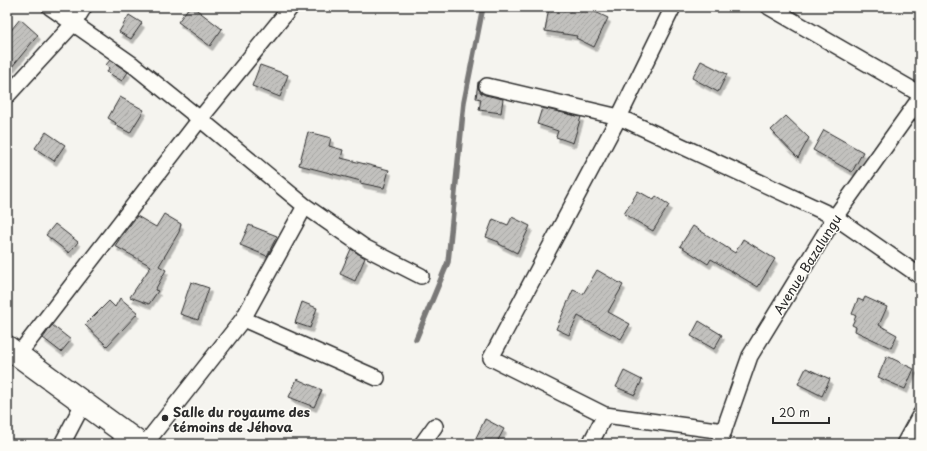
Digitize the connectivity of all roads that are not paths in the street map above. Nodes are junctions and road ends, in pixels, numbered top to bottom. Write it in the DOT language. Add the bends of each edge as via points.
graph roads {
  1 [pos="50,7"];
  2 [pos="84,7"];
  3 [pos="291,7"];
  4 [pos="673,7"];
  5 [pos="768,7"];
  6 [pos="74,23"];
  7 [pos="487,86"];
  8 [pos="920,94"];
  9 [pos="7,96"];
  10 [pos="920,98"];
  11 [pos="619,117"];
  12 [pos="200,119"];
  13 [pos="305,206"];
  14 [pos="835,217"];
  15 [pos="421,276"];
  16 [pos="920,276"];
  17 [pos="243,319"];
  18 [pos="13,351"];
  19 [pos="377,378"];
  20 [pos="84,402"];
  21 [pos="605,415"];
  22 [pos="920,415"];
  23 [pos="435,426"];
  24 [pos="721,437"];
  25 [pos="62,444"];
  26 [pos="140,444"];
  27 [pos="144,444"];
  28 [pos="422,444"];
  29 [pos="590,444"];
  30 [pos="904,444"];
  1 -- 6 [label="street"];
  2 -- 6 [label="street"];
  3 -- 12 [label="street"];
  4 -- 11 [label="street"];
  5 -- 8 [label="street"];
  6 -- 9 [label="street"];
  6 -- 12 [label="street" via="133,65"];
  7 -- 11 [label="street"];
  10 -- 14 [label="street, Avenue Bazalungu"];
  11 -- 14 [label="street"];
  11 -- 21 [label="street" via="491,358"];
  12 -- 13 [label="street"];
  12 -- 18 [label="street"];
  13 -- 15 [label="street" via="364,247"];
  13 -- 17 [label="street"];
  14 -- 16 [label="street"];
  14 -- 24 [label="street, Avenue Bazalungu" via="750,356"];
  17 -- 19 [label="street"];
  17 -- 27 [label="street"];
  18 -- 20 [label="street"];
  20 -- 25 [label="street"];
  20 -- 26 [label="street"];
  21 -- 24 [label="street"];
  21 -- 29 [label="street"];
  22 -- 30 [label="street"];
  23 -- 28 [label="street"];
}
